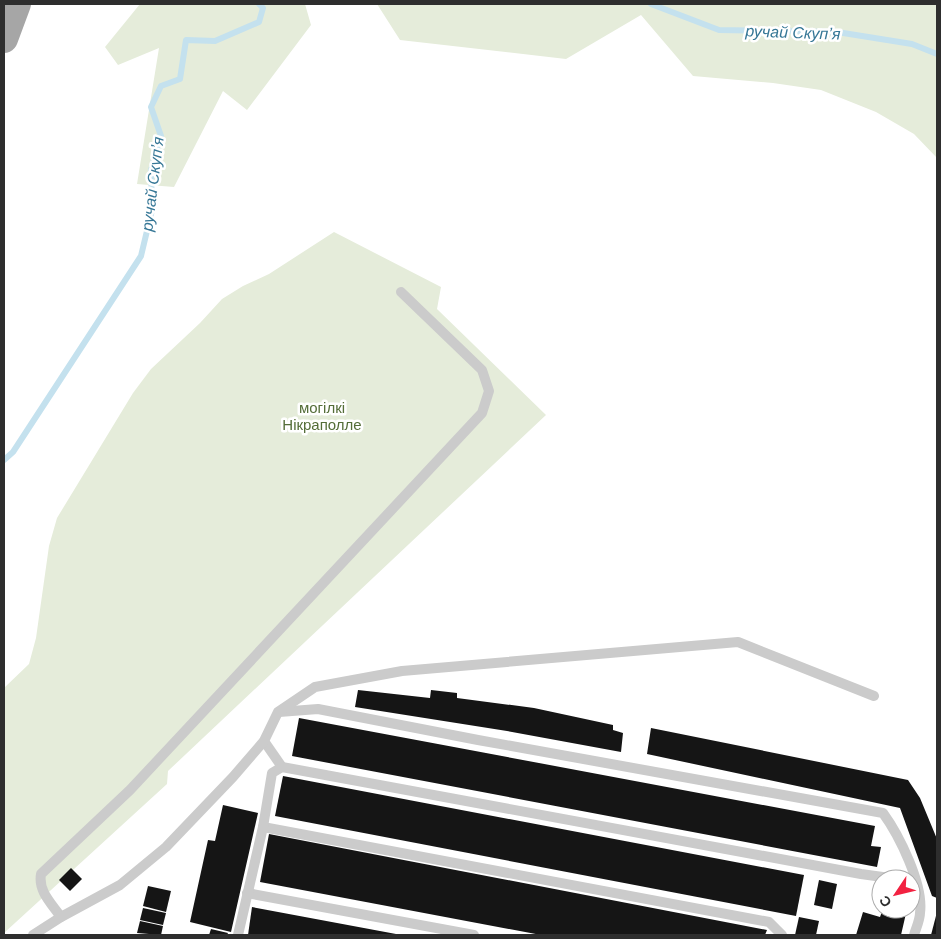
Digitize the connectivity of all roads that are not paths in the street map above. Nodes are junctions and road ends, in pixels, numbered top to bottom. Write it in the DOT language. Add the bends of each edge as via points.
graph roads {
  1 [pos="17,4"];
  2 [pos="4,39"];
  3 [pos="401,292"];
  4 [pos="874,696"];
  5 [pos="278,712"];
  6 [pos="264,741"];
  7 [pos="282,767"];
  8 [pos="263,827"];
  9 [pos="909,869"];
  10 [pos="871,875"];
  11 [pos="247,893"];
  12 [pos="61,917"];
  13 [pos="919,919"];
  14 [pos="32,935"];
  15 [pos="238,935"];
  16 [pos="474,935"];
  17 [pos="782,935"];
  18 [pos="914,935"];
  1 -- 2 [label="main road"];
  3 -- 12 [label="lane" via="482,370 489,390 482,413 130,790 41,874 39,884"];
  4 -- 5 [label="lane" via="738,642 402,671 314,688"];
  5 -- 6 [label="lane"];
  5 -- 9 [label="lane" via="318,709 883,813 894,829"];
  6 -- 7 [label="lane"];
  6 -- 12 [label="lane" via="166,847 120,885"];
  7 -- 8 [label="lane" via="272,773"];
  7 -- 10 [label="lane"];
  8 -- 11 [label="lane"];
  8 -- 17 [label="lane" via="769,922"];
  11 -- 15 [label="lane"];
  11 -- 16 [label="lane"];
  12 -- 14 [label="lane"];
  13 -- 18 [label="lane"];
}
